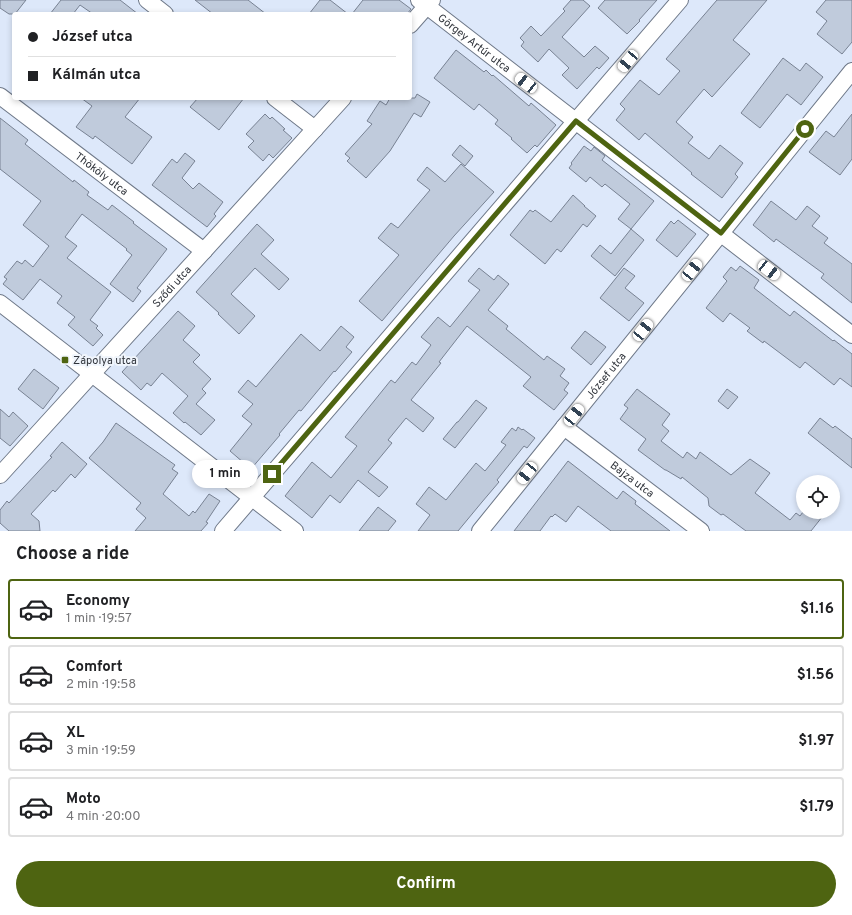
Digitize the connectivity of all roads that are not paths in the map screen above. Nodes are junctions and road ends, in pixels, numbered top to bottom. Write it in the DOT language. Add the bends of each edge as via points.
graph roads {
  1 [pos="147,0"];
  2 [pos="680,0"];
  3 [pos="426,2"];
  4 [pos="162,12"];
  5 [pos="412,22"];
  6 [pos="852,71"];
  7 [pos="0,96"];
  8 [pos="278,100"];
  9 [pos="341,100"];
  10 [pos="576,121"];
  11 [pos="315,129"];
  12 [pos="721,233"];
  13 [pos="204,251"];
  14 [pos="0,303"];
  15 [pos="852,335"];
  16 [pos="92,374"];
  17 [pos="564,427"];
  18 [pos="0,475"];
  19 [pos="252,497"];
  20 [pos="222,531"];
  21 [pos="295,531"];
  22 [pos="480,531"];
  23 [pos="701,531"];
  1 -- 4 [label="street"];
  2 -- 10 [label="street"];
  3 -- 5 [label="street"];
  3 -- 10 [label="street, Görgey Artúr utca"];
  6 -- 12 [label="street, József utca"];
  7 -- 13 [label="street, Thököly utca"];
  8 -- 11 [label="street"];
  9 -- 11 [label="street, Sződi utca"];
  10 -- 12 [label="street, Görgey Artúr utca"];
  10 -- 19 [label="street"];
  11 -- 13 [label="street, Sződi utca"];
  12 -- 15 [label="street, Görgey Artúr utca"];
  12 -- 17 [label="street, József utca"];
  13 -- 16 [label="street, Sződi utca"];
  14 -- 16 [label="street"];
  16 -- 18 [label="street, Sződi utca"];
  16 -- 19 [label="street"];
  17 -- 22 [label="street, József utca"];
  17 -- 23 [label="street, Bajza utca"];
  19 -- 20 [label="street"];
  19 -- 21 [label="street"];
}
